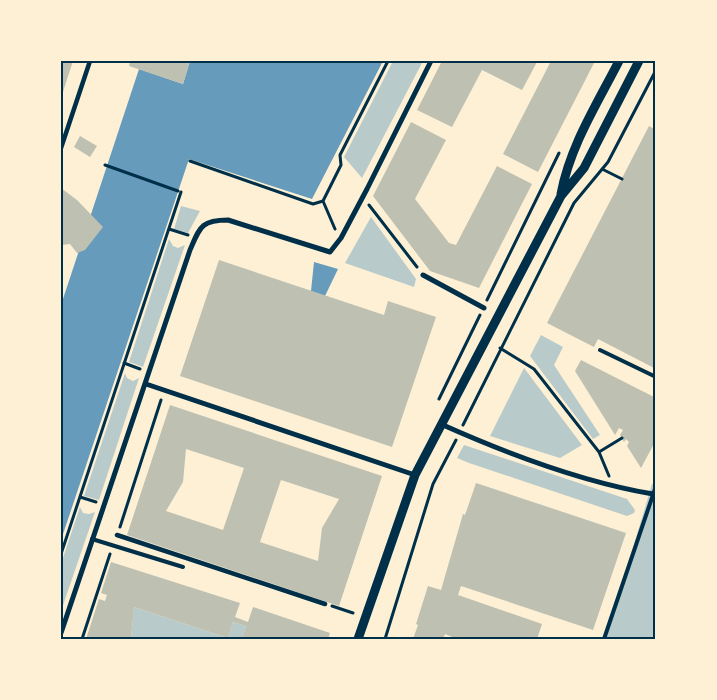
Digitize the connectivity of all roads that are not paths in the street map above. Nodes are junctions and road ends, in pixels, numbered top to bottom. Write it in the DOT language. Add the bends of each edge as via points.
graph roads {
  1 [pos="90,61"];
  2 [pos="431,61"];
  3 [pos="619,61"];
  4 [pos="639,61"];
  5 [pos="61,148"];
  6 [pos="560,196"];
  7 [pos="423,275"];
  8 [pos="484,308"];
  9 [pos="600,350"];
  10 [pos="656,377"];
  11 [pos="146,384"];
  12 [pos="442,424"];
  13 [pos="415,474"];
  14 [pos="656,486"];
  15 [pos="653,494"];
  16 [pos="117,535"];
  17 [pos="92,539"];
  18 [pos="183,567"];
  19 [pos="325,604"];
  20 [pos="61,633"];
  21 [pos="358,639"];
  22 [pos="604,639"];
  1 -- 5 [label="street"];
  2 -- 11 [label="street" via="367,189 330,252 228,220 212,220 200,227"];
  3 -- 6 [label="street" via="565,172"];
  4 -- 6 [label="street" via="584,168"];
  6 -- 12 [label="street"];
  7 -- 8 [label="street"];
  9 -- 10 [label="lane"];
  11 -- 13 [label="street"];
  11 -- 17 [label="street"];
  12 -- 13 [label="street"];
  12 -- 15 [label="street" via="477,441 615,487"];
  13 -- 21 [label="street"];
  14 -- 15 [label="lane"];
  15 -- 22 [label="lane"];
  16 -- 19 [label="street"];
  17 -- 18 [label="lane"];
  17 -- 20 [label="street"];
}
